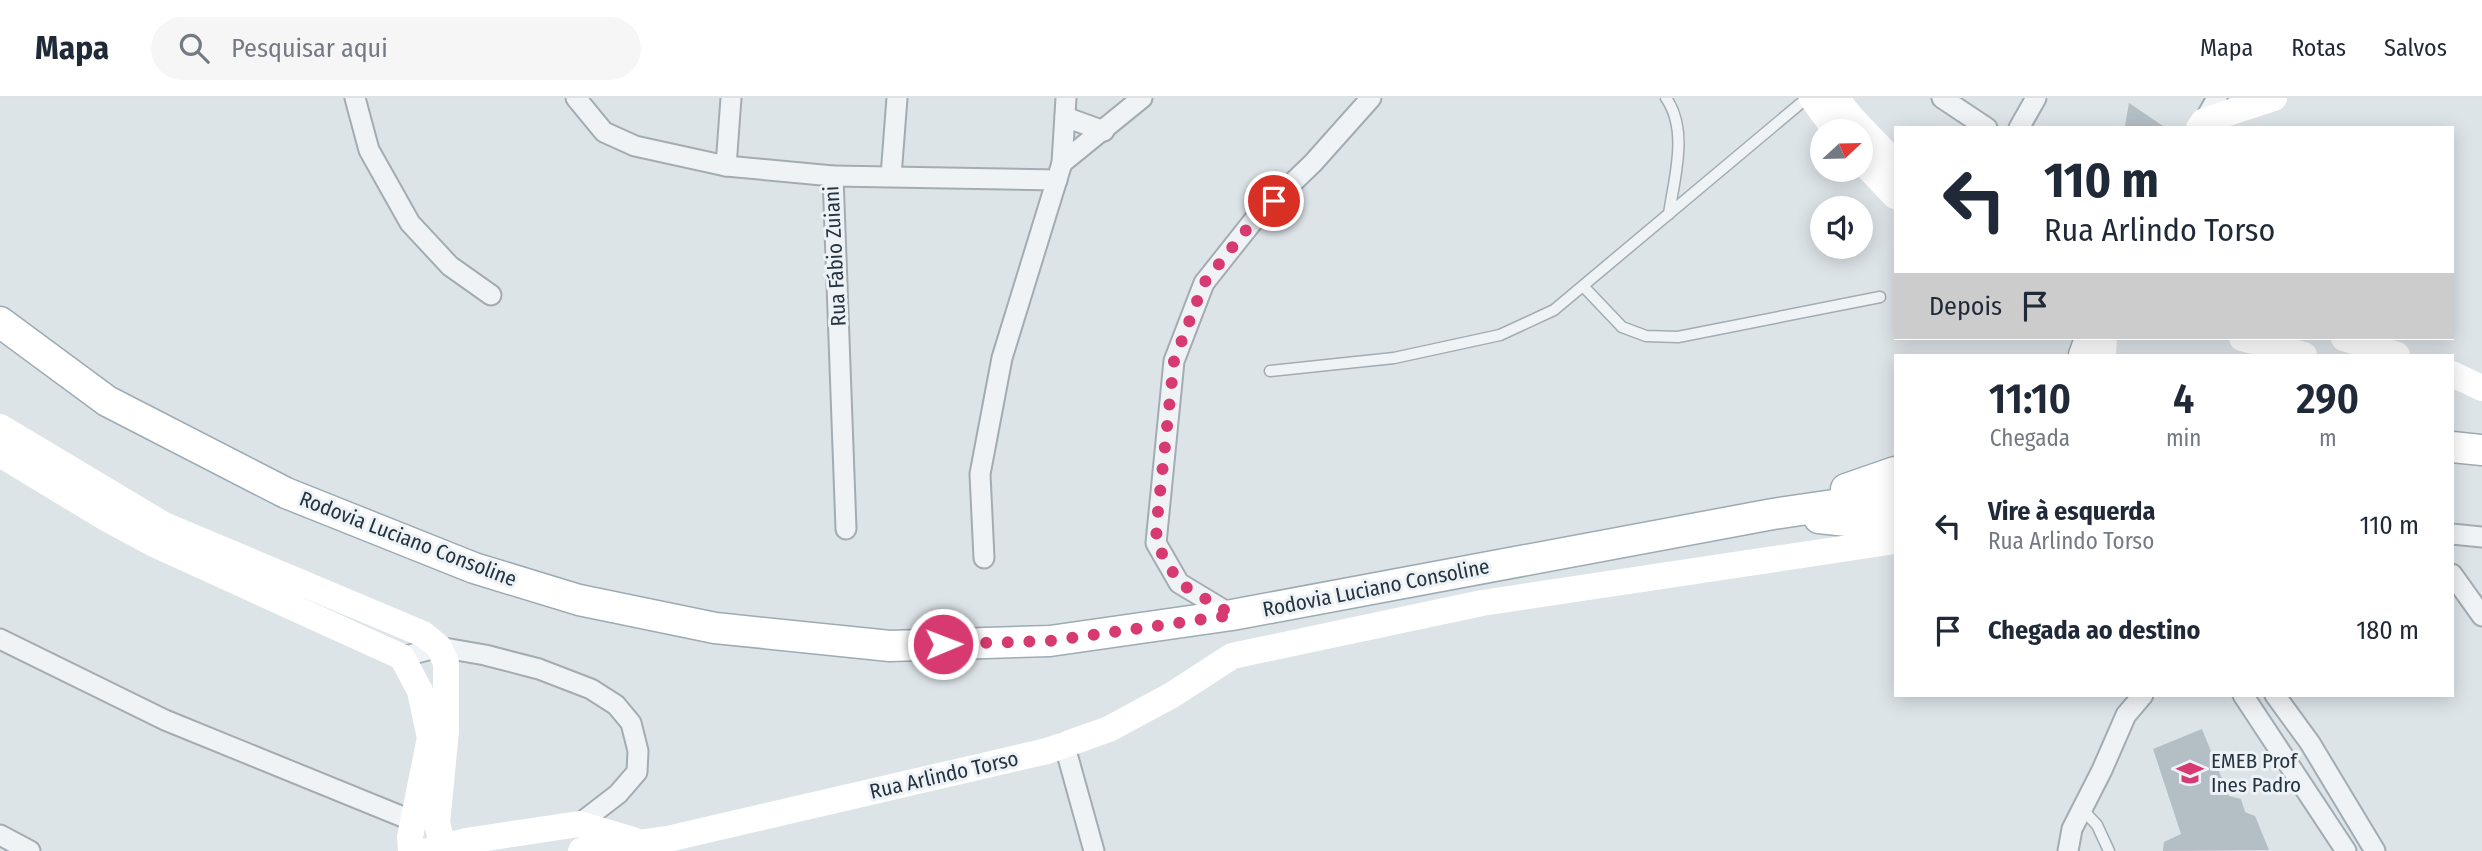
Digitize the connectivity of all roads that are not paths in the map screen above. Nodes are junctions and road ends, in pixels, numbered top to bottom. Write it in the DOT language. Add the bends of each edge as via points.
graph roads {
  1 [pos="355,98"];
  2 [pos="576,98"];
  3 [pos="731,98"];
  4 [pos="897,98"];
  5 [pos="1142,98"];
  6 [pos="1371,98"];
  7 [pos="1667,98"];
  8 [pos="1810,98"];
  9 [pos="1836,98"];
  10 [pos="1942,98"];
  11 [pos="2035,98"];
  12 [pos="2274,98"];
  13 [pos="1065,107"];
  14 [pos="2206,116"];
  15 [pos="1827,119"];
  16 [pos="1984,126"];
  17 [pos="2020,126"];
  18 [pos="1104,131"];
  19 [pos="1894,162"];
  20 [pos="726,166"];
  21 [pos="1059,172"];
  22 [pos="1873,173"];
  23 [pos="833,176"];
  24 [pos="891,176"];
  25 [pos="1894,195"];
  26 [pos="1669,214"];
  27 [pos="1583,286"];
  28 [pos="491,295"];
  29 [pos="1880,297"];
  30 [pos="0,322"];
  31 [pos="2249,340"];
  32 [pos="2350,340"];
  33 [pos="2300,354"];
  34 [pos="2395,354"];
  35 [pos="1270,371"];
  36 [pos="2454,375"];
  37 [pos="2482,388"];
  38 [pos="0,427"];
  39 [pos="2454,447"];
  40 [pos="2482,450"];
  41 [pos="0,454"];
  42 [pos="1894,472"];
  43 [pos="1894,496"];
  44 [pos="1773,514"];
  45 [pos="1894,526"];
  46 [pos="846,529"];
  47 [pos="2454,534"];
  48 [pos="160,535"];
  49 [pos="2482,537"];
  50 [pos="1894,541"];
  51 [pos="984,558"];
  52 [pos="2454,577"];
  53 [pos="1233,615"];
  54 [pos="2482,616"];
  55 [pos="0,639"];
  56 [pos="439,647"];
  57 [pos="402,657"];
  58 [pos="2141,697"];
  59 [pos="2150,697"];
  60 [pos="2244,697"];
  61 [pos="2276,697"];
  62 [pos="2126,715"];
  63 [pos="1064,743"];
  64 [pos="2082,808"];
  65 [pos="579,824"];
  66 [pos="0,835"];
  67 [pos="433,839"];
  68 [pos="659,844"];
  69 [pos="30,851"];
  70 [pos="411,851"];
  71 [pos="581,851"];
  72 [pos="1094,851"];
  73 [pos="2068,851"];
  74 [pos="2109,851"];
  75 [pos="2346,851"];
  76 [pos="2375,851"];
  1 -- 28 [label="street" via="369,150 410,223 450,266"];
  2 -- 20 [label="street, Rua Fábio Zuiani" via="604,132 615,137 635,146"];
  3 -- 20 [label="street"];
  4 -- 24 [label="street"];
  5 -- 18 [label="street"];
  6 -- 53 [label="street" via="1254,220 1204,283 1174,361 1156,543 1179,583"];
  7 -- 26 [label="lane" via="1674,109 1679,138"];
  8 -- 15 [label="main road"];
  8 -- 26 [label="lane"];
  9 -- 19 [label="main road"];
  10 -- 16 [label="street"];
  11 -- 17 [label="street"];
  12 -- 14 [label="main road"];
  13 -- 18 [label="street"];
  13 -- 21 [label="street"];
  18 -- 21 [label="street"];
  20 -- 23 [label="street, Rua Fábio Zuiani"];
  21 -- 24 [label="street"];
  21 -- 51 [label="street" via="1002,358 980,474"];
  22 -- 25 [label="main road"];
  23 -- 24 [label="street"];
  23 -- 46 [label="street, Rua Fábio Zuiani"];
  26 -- 27 [label="lane"];
  27 -- 29 [label="lane" via="1622,327 1646,336 1678,337"];
  27 -- 35 [label="lane" via="1554,310 1500,335 1394,358"];
  30 -- 53 [label="main road, Rodovia Luciano Consoline" via="107,401 286,493 474,568 579,600 715,628 890,646 1050,641"];
  31 -- 33 [label="main road"];
  32 -- 34 [label="main road"];
  36 -- 37 [label="main road"];
  38 -- 48 [label="main road"];
  39 -- 40 [label="main road"];
  41 -- 48 [label="main road" via="104,517"];
  42 -- 44 [label="main road"];
  43 -- 44 [label="main road, Rodovia Luciano Consoline"];
  44 -- 45 [label="main road"];
  44 -- 53 [label="main road, Rodovia Luciano Consoline"];
  47 -- 49 [label="street"];
  48 -- 56 [label="main road" via="423,634"];
  48 -- 57 [label="main road"];
  50 -- 63 [label="main road, Rua Arlindo Torso" via="1482,603 1232,656 1110,729"];
  52 -- 54 [label="street"];
  55 -- 67 [label="street" via="165,720"];
  56 -- 57 [label="street"];
  56 -- 65 [label="street" via="539,669 578,684 616,705 631,723 638,751 637,772 618,794"];
  56 -- 67 [label="main road" via="446,663 446,731"];
  57 -- 67 [label="main road" via="420,691 430,738"];
  58 -- 62 [label="street"];
  59 -- 62 [label="street"];
  60 -- 75 [label="street"];
  61 -- 76 [label="street"];
  62 -- 64 [label="street"];
  63 -- 68 [label="main road, Rua Arlindo Torso" via="1047,751"];
  63 -- 72 [label="street"];
  64 -- 73 [label="street"];
  64 -- 74 [label="lane" via="2097,825"];
  65 -- 67 [label="main road"];
  65 -- 68 [label="main road"];
  66 -- 69 [label="street"];
  67 -- 70 [label="main road" via="410,837"];
  68 -- 71 [label="main road, Rua Arlindo Torso"];
}
